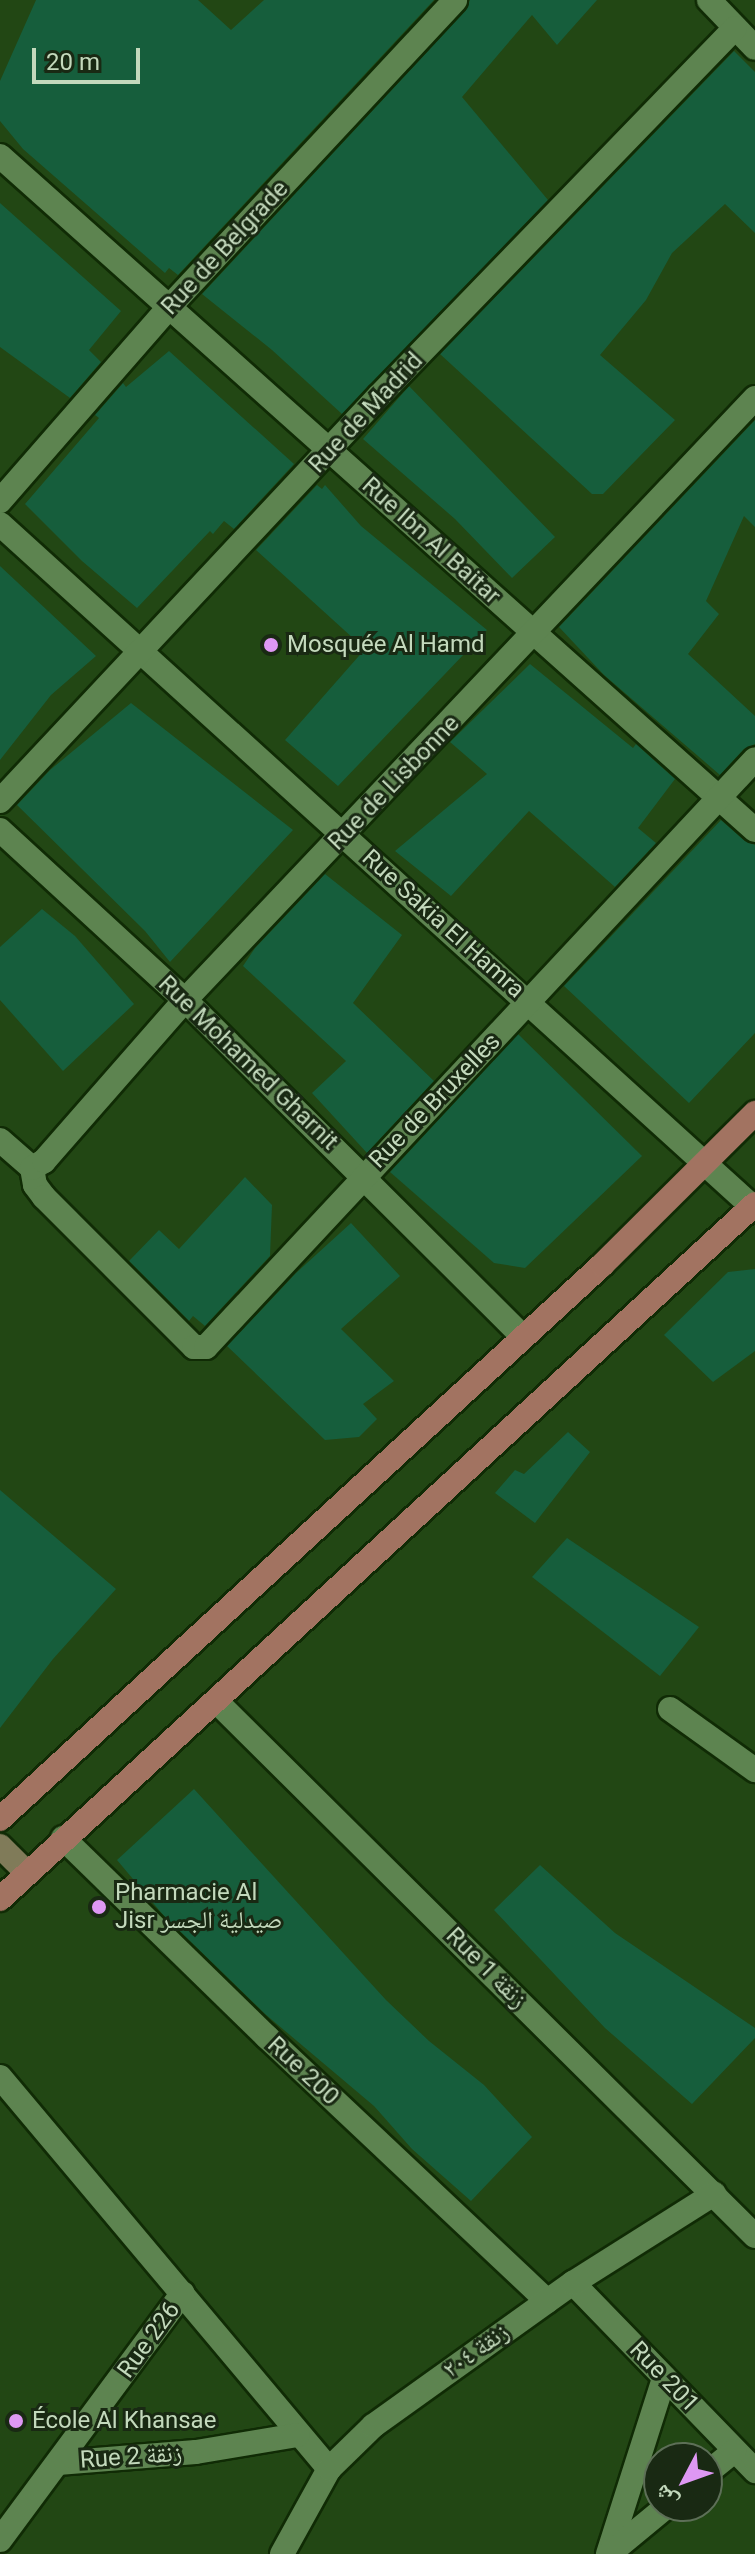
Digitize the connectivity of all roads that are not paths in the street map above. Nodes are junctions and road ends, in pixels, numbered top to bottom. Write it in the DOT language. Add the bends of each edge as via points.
graph roads {
  1 [pos="455,0"];
  2 [pos="709,0"];
  3 [pos="735,28"];
  4 [pos="755,48"];
  5 [pos="0,156"];
  6 [pos="170,306"];
  7 [pos="755,398"];
  8 [pos="332,450"];
  9 [pos="0,501"];
  10 [pos="0,524"];
  11 [pos="533,633"];
  12 [pos="142,652"];
  13 [pos="755,759"];
  14 [pos="719,797"];
  15 [pos="0,801"];
  16 [pos="0,830"];
  17 [pos="755,830"];
  18 [pos="344,835"];
  19 [pos="185,1000"];
  20 [pos="531,1003"];
  21 [pos="755,1113"];
  22 [pos="0,1140"];
  23 [pos="707,1163"];
  24 [pos="32,1168"];
  25 [pos="363,1175"];
  26 [pos="754,1207"];
  27 [pos="523,1337"];
  28 [pos="217,1702"];
  29 [pos="670,1709"];
  30 [pos="755,1770"];
  31 [pos="0,1819"];
  32 [pos="63,1838"];
  33 [pos="0,1846"];
  34 [pos="27,1873"];
  35 [pos="0,1899"];
  36 [pos="0,2077"];
  37 [pos="714,2194"];
  38 [pos="755,2236"];
  39 [pos="573,2283"];
  40 [pos="183,2293"];
  41 [pos="547,2301"];
  42 [pos="664,2378"];
  43 [pos="298,2435"];
  44 [pos="734,2451"];
  45 [pos="723,2460"];
  46 [pos="58,2463"];
  47 [pos="329,2469"];
  48 [pos="755,2471"];
  49 [pos="648,2522"];
  50 [pos="0,2540"];
  51 [pos="282,2554"];
  52 [pos="609,2554"];
  1 -- 6 [label="street, Rue de Belgrade"];
  2 -- 3 [label="street"];
  3 -- 4 [label="street"];
  3 -- 8 [label="street, Rue de Madrid"];
  5 -- 6 [label="street, Rue Ibn Al Baitar"];
  6 -- 8 [label="street, Rue Ibn Al Baitar"];
  6 -- 9 [label="street, Rue de Belgrade"];
  7 -- 11 [label="street, Rue de Lisbonne"];
  8 -- 11 [label="street, Rue Ibn Al Baitar"];
  8 -- 12 [label="street, Rue de Madrid"];
  10 -- 12 [label="street, Rue Sakia El Hamra"];
  11 -- 14 [label="street, Rue Ibn Al Baitar"];
  11 -- 18 [label="street, Rue de Lisbonne"];
  12 -- 15 [label="street, Rue de Madrid"];
  12 -- 18 [label="street, Rue Sakia El Hamra"];
  13 -- 14 [label="street, Rue de Bruxelles"];
  14 -- 17 [label="street, Rue Ibn Al Baitar"];
  14 -- 20 [label="street, Rue de Bruxelles"];
  16 -- 19 [label="street, Rue Mohamed Gharnit"];
  18 -- 19 [label="street, Rue de Lisbonne"];
  18 -- 20 [label="street, Rue Sakia El Hamra"];
  19 -- 24 [label="street, Rue de Lisbonne" via="44,1161"];
  19 -- 25 [label="street, Rue Mohamed Gharnit"];
  20 -- 23 [label="street, Rue Sakia El Hamra"];
  20 -- 25 [label="street, Rue de Bruxelles"];
  21 -- 23 [label="main road"];
  22 -- 24 [label="street"];
  23 -- 26 [label="street, Rue Sakia El Hamra"];
  23 -- 27 [label="main road"];
  24 -- 25 [label="street, Rue de Bruxelles" via="44,1197 194,1347 206,1347"];
  25 -- 27 [label="street, Rue Mohamed Gharnit"];
  26 -- 28 [label="main road"];
  27 -- 31 [label="main road"];
  28 -- 32 [label="main road"];
  28 -- 37 [label="street, Rue 1 زنقة"];
  29 -- 30 [label="street"];
  32 -- 34 [label="main road"];
  32 -- 41 [label="street, Rue 200"];
  33 -- 34 [label="street"];
  34 -- 35 [label="main road"];
  36 -- 40 [label="street"];
  37 -- 38 [label="street, Rue 1 زنقة"];
  37 -- 39 [label="street, زنقة ٢٠٤"];
  39 -- 41 [label="street, زنقة ٢٠٤"];
  39 -- 42 [label="street, Rue 201"];
  40 -- 43 [label="street"];
  40 -- 46 [label="street, Rue 226"];
  41 -- 47 [label="street, زنقة ٢٠٤" via="373,2426"];
  42 -- 44 [label="street, Rue 201"];
  42 -- 52 [label="street"];
  43 -- 46 [label="street, Rue 2 زنقة" via="196,2452"];
  43 -- 47 [label="street"];
  44 -- 45 [label="street"];
  44 -- 48 [label="street, Rue 201"];
  46 -- 50 [label="street, Rue 226"];
  47 -- 51 [label="street, زنقة ٢٠٤"];
  49 -- 52 [label="street"];
}
